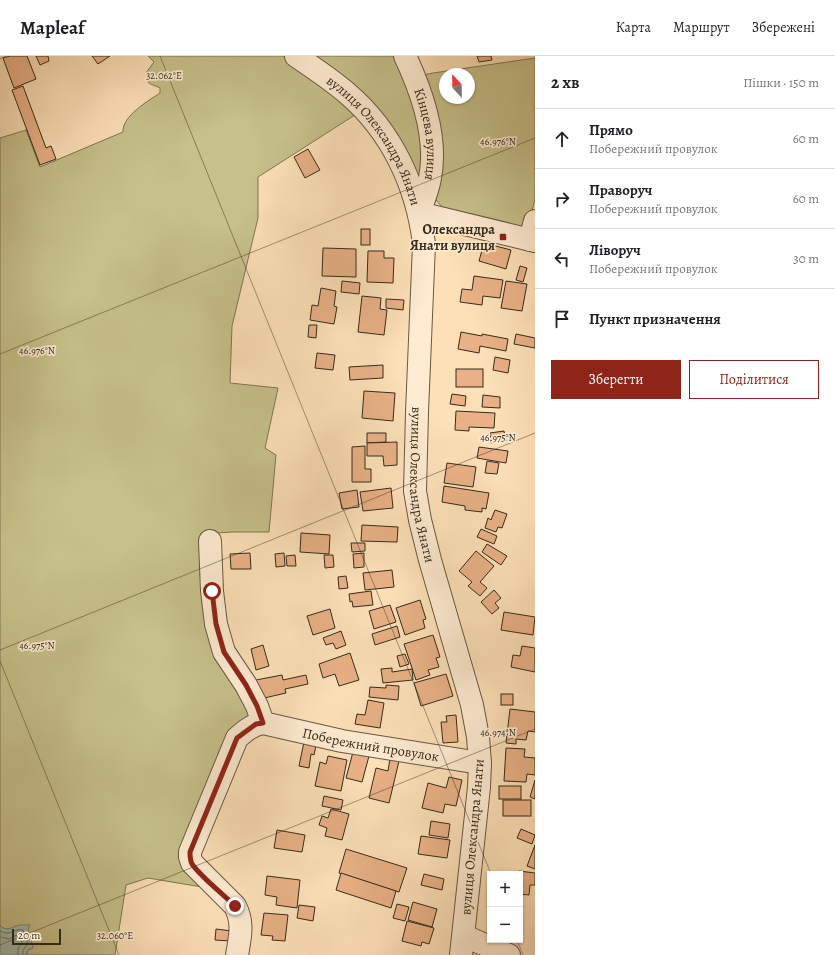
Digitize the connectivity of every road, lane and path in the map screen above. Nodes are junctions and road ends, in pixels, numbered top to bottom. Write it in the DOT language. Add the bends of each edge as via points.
graph roads {
  1 [pos="296,56"];
  2 [pos="405,56"];
  3 [pos="419,213"];
  4 [pos="533,234"];
  5 [pos="210,541"];
  6 [pos="263,723"];
  7 [pos="480,763"];
  8 [pos="463,945"];
  9 [pos="237,955"];
  10 [pos="509,955"];
  1 -- 3 [label="street, вулиця Олександра Янати" via="348,93 385,134 398,158"];
  2 -- 3 [label="street, Кінцева вулиця" via="424,107 432,139 433,160 430,179"];
  3 -- 4 [label="street"];
  3 -- 7 [label="street, вулиця Олександра Янати" via="424,244 415,491 430,560 472,705"];
  5 -- 6 [label="street" via="212,591 224,652 246,685"];
  6 -- 7 [label="street, Побережний провулок" via="342,741"];
  6 -- 9 [label="street" via="256,724 237,738 190,852 192,863 238,912 241,933"];
  7 -- 8 [label="street, вулиця Олександра Янати"];
  8 -- 10 [label="street"];
}
